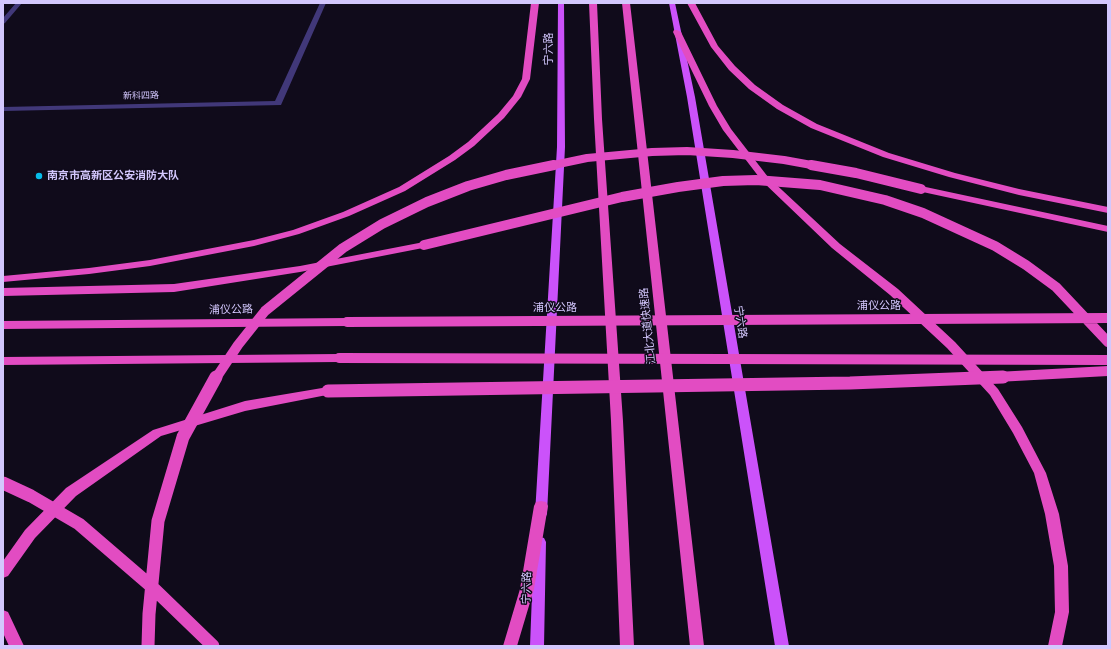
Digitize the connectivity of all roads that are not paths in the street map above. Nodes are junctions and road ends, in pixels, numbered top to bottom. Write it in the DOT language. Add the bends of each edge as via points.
graph roads {
  1 [pos="19,3"];
  2 [pos="323,3"];
  3 [pos="535,3"];
  4 [pos="562,3"];
  5 [pos="593,3"];
  6 [pos="626,3"];
  7 [pos="672,3"];
  8 [pos="691,3"];
  9 [pos="3,22"];
  10 [pos="678,32"];
  11 [pos="3,109"];
  12 [pos="1108,210"];
  13 [pos="1108,229"];
  14 [pos="3,279"];
  15 [pos="3,292"];
  16 [pos="1108,318"];
  17 [pos="3,325"];
  18 [pos="1108,342"];
  19 [pos="1108,360"];
  20 [pos="3,361"];
  21 [pos="1108,371"];
  22 [pos="3,483"];
  23 [pos="541,506"];
  24 [pos="3,572"];
  25 [pos="3,617"];
  26 [pos="17,646"];
  27 [pos="148,646"];
  28 [pos="213,646"];
  29 [pos="510,646"];
  30 [pos="537,646"];
  31 [pos="627,646"];
  32 [pos="697,646"];
  33 [pos="782,646"];
  34 [pos="1055,646"];
  1 -- 9 [label="street"];
  2 -- 11 [label="street, 新科四路" via="278,104"];
  3 -- 14 [label="highway" via="526,79 517,97 502,116 471,144 402,189 346,214 296,232 254,243 150,263"];
  4 -- 23 [label="main road, 宁六路" via="561,147"];
  5 -- 31 [label="highway"];
  6 -- 32 [label="highway, 江北大道快速路"];
  7 -- 10 [label="main road, 宁六路"];
  8 -- 12 [label="highway" via="715,48 732,68 752,87 780,107 814,126 886,155 952,175"];
  10 -- 33 [label="main road, 宁六路"];
  10 -- 34 [label="highway" via="727,130 765,179 836,246 894,292 951,345 994,392 1018,430 1040,473 1054,522 1061,566 1062,612"];
  13 -- 27 [label="highway, bridge" via="849,172 784,160 687,151 623,154 552,164 468,186 427,202 382,224 342,248 297,284 265,311 210,385 183,438 158,521 149,606"];
  15 -- 18 [label="highway, bridge" via="174,288 300,269 424,245 622,197 723,181 756,180 820,185 885,200 923,213 995,246 1056,287"];
  16 -- 17 [label="highway, 浦仪公路, bridge"];
  19 -- 20 [label="highway, bridge" via="339,358"];
  21 -- 24 [label="highway, bridge" via="850,383 328,391 245,406 157,434 71,492 30,534"];
  22 -- 28 [label="highway, bridge" via="79,524 151,586"];
  23 -- 29 [label="highway" via="527,589"];
  23 -- 30 [label="main road, 宁六路"];
  25 -- 26 [label="highway"];
}
